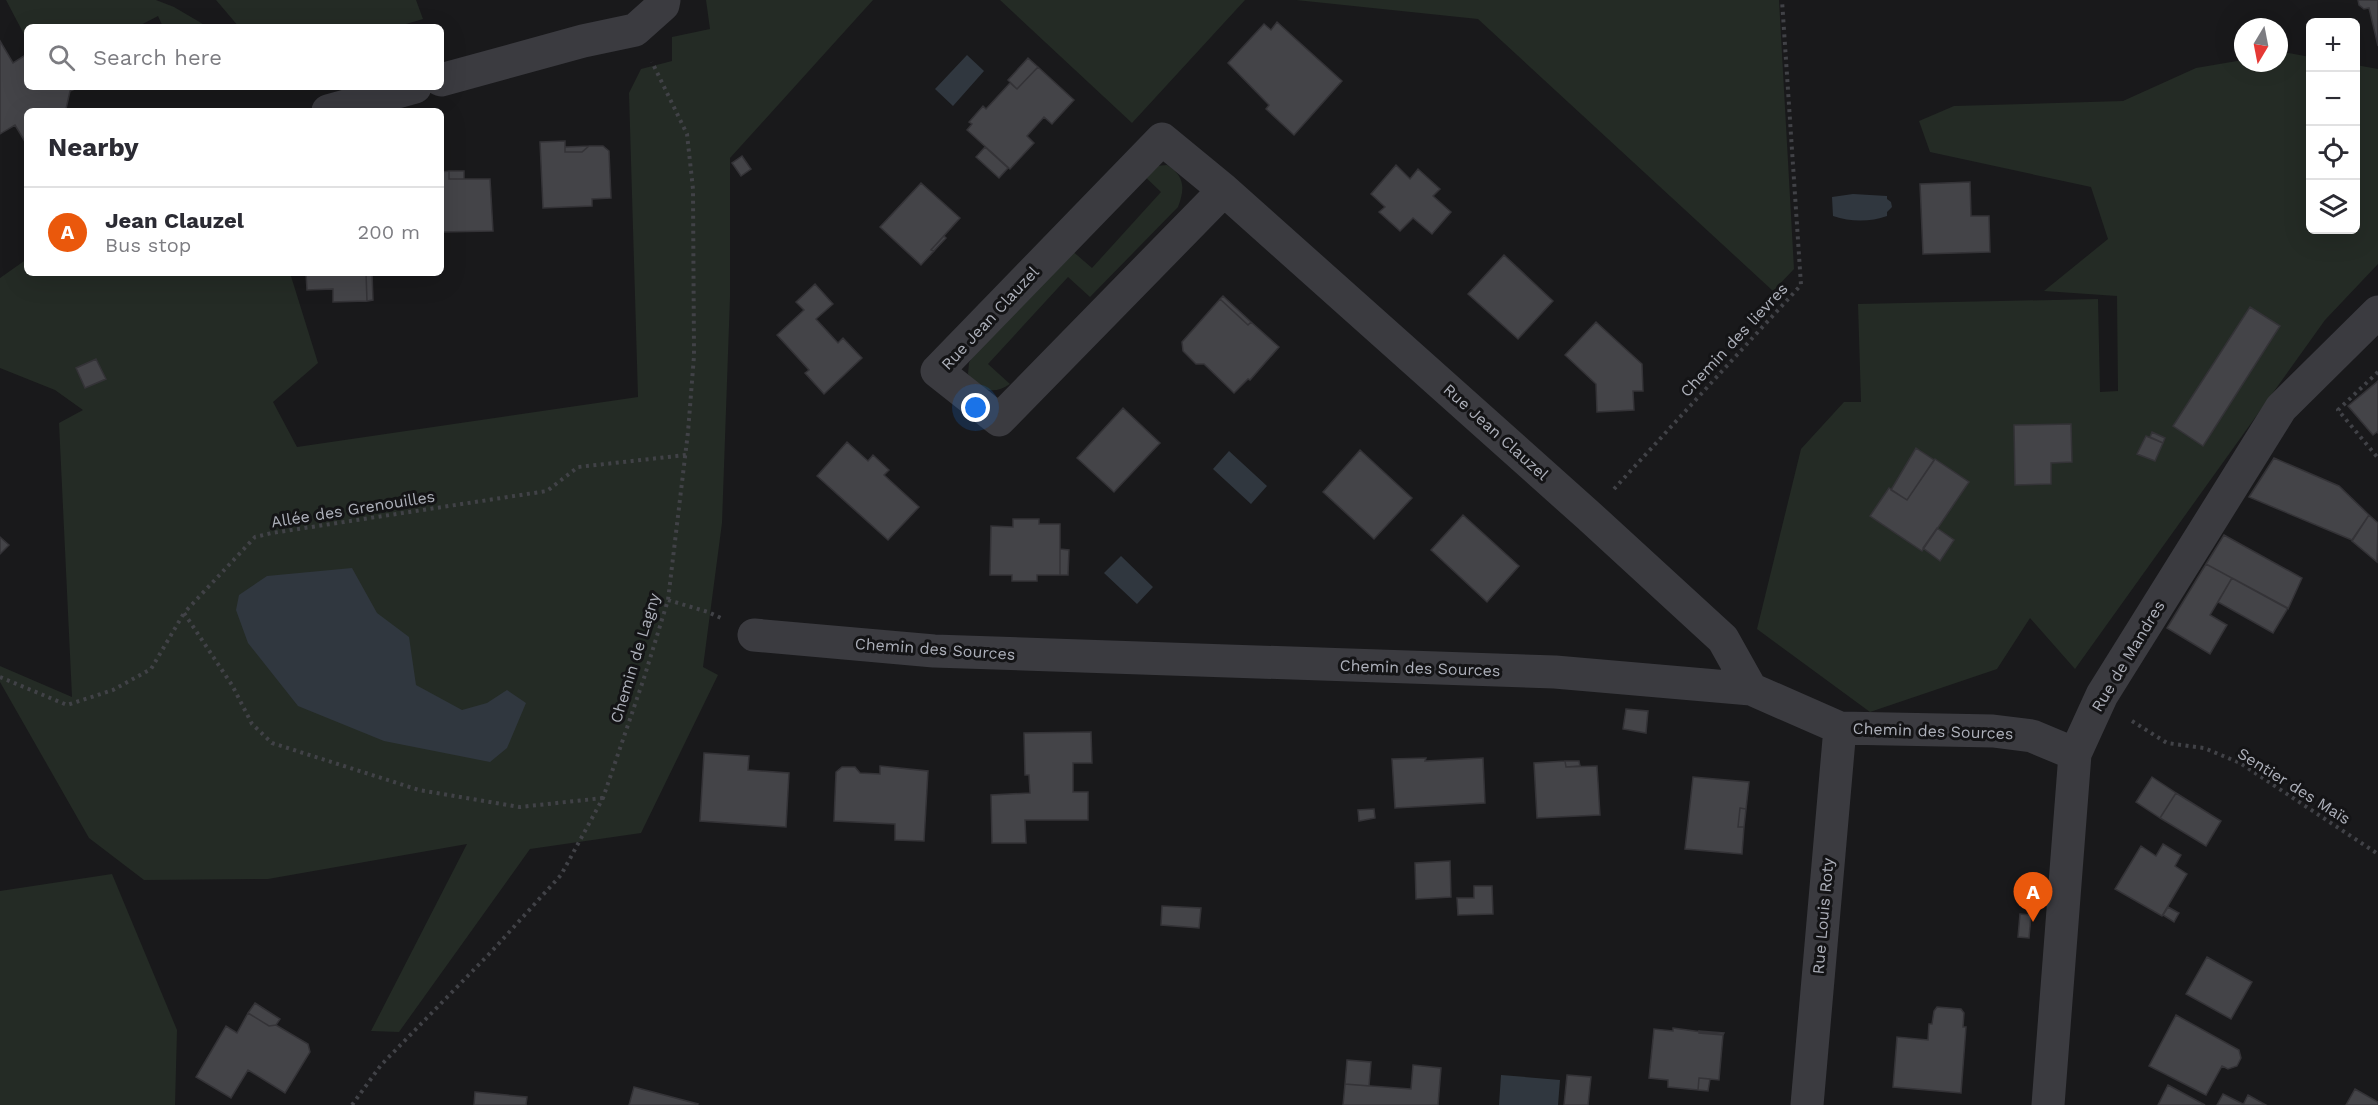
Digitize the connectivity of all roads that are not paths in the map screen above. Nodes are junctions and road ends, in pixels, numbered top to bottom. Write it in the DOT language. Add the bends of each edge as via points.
graph roads {
  1 [pos="664,0"];
  2 [pos="444,79"];
  3 [pos="404,90"];
  4 [pos="339,108"];
  5 [pos="1224,190"];
  6 [pos="2378,312"];
  7 [pos="754,635"];
  8 [pos="1751,689"];
  9 [pos="1840,728"];
  10 [pos="2075,754"];
  11 [pos="1807,1105"];
  12 [pos="2048,1105"];
  1 -- 2 [label="street" via="635,30"];
  3 -- 4 [label="street"];
  5 -- 5 [label="street, Rue Jean Clauzel" via="1162,139 937,371 999,420"];
  5 -- 8 [label="street, Rue Jean Clauzel" via="1723,639"];
  6 -- 10 [label="street, Rue de Mandres" via="2281,408 2102,695"];
  7 -- 8 [label="street, Chemin des Sources" via="934,651 1555,672"];
  8 -- 9 [label="street, Chemin des Sources"];
  9 -- 10 [label="street, Chemin des Sources" via="1993,731 2032,736"];
  9 -- 11 [label="street, Rue Louis Roty"];
  10 -- 12 [label="street, Rue de Mandres"];
}
